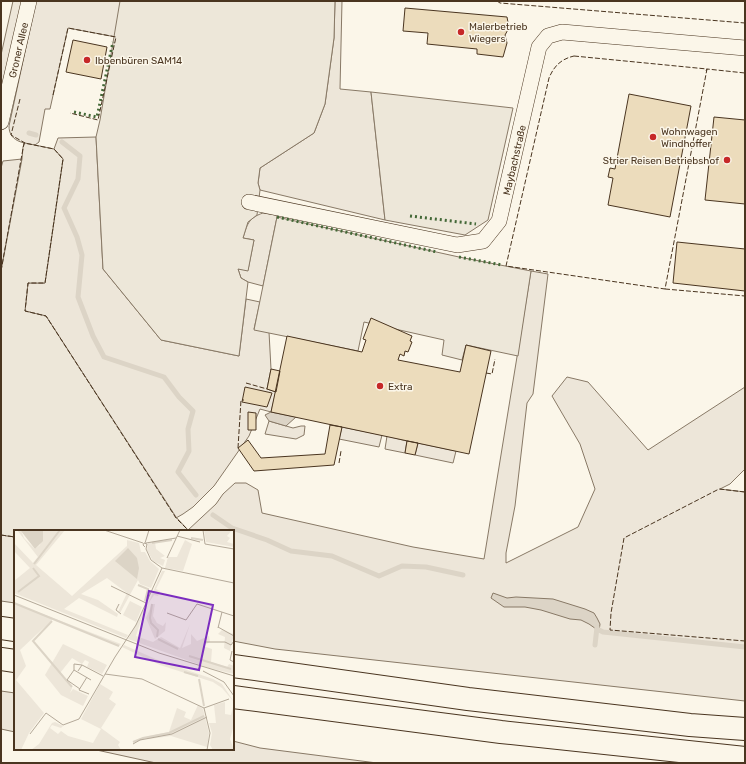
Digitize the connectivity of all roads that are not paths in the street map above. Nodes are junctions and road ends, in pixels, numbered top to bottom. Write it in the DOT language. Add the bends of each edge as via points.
graph roads {
  1 [pos="29,1"];
  2 [pos="745,48"];
  3 [pos="1,122"];
  4 [pos="249,202"];
  5 [pos="1,628"];
  6 [pos="14,630"];
  7 [pos="1,659"];
  8 [pos="14,661"];
  9 [pos="234,666"];
  10 [pos="234,697"];
  11 [pos="745,730"];
  12 [pos="745,758"];
  1 -- 3 [label="street, Groner Allee"];
  2 -- 4 [label="street, Maybachstraße" via="562,32 548,36 539,47 499,221 483,241 457,246"];
  5 -- 6 [label="highway"];
  7 -- 8 [label="highway"];
  9 -- 11 [label="highway" via="468,699"];
  10 -- 12 [label="highway" via="501,732"];
}
